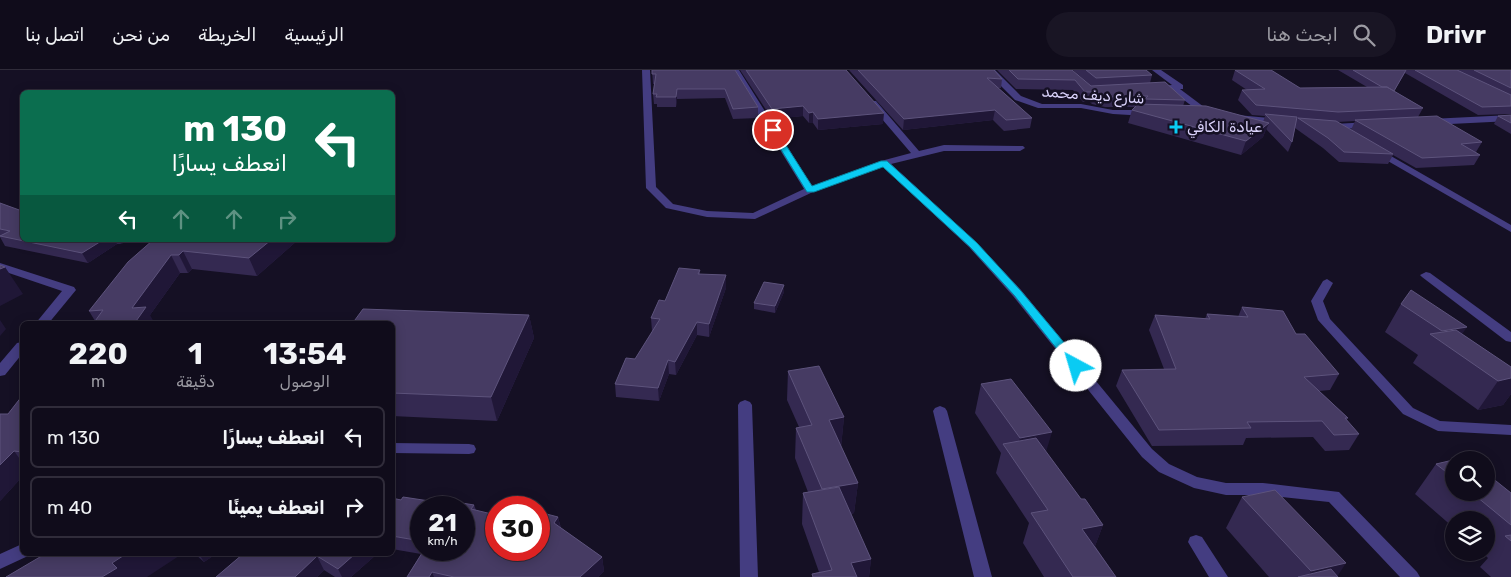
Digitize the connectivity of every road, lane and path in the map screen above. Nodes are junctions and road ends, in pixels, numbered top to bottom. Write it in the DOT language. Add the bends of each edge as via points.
graph roads {
  1 [pos="646,70"];
  2 [pos="735,70"];
  3 [pos="983,70"];
  4 [pos="1156,70"];
  5 [pos="1173,88"];
  6 [pos="1145,89"];
  7 [pos="868,98"];
  8 [pos="1160,113"];
  9 [pos="1189,114"];
  10 [pos="1209,115"];
  11 [pos="1218,116"];
  12 [pos="1228,117"];
  13 [pos="1511,118"];
  14 [pos="1286,122"];
  15 [pos="1422,122"];
  16 [pos="1383,124"];
  17 [pos="1351,136"];
  18 [pos="1368,146"];
  19 [pos="1020,148"];
  20 [pos="917,154"];
  21 [pos="884,163"];
  22 [pos="810,190"];
  23 [pos="1511,229"];
  24 [pos="0,266"];
  25 [pos="1426,275"];
  26 [pos="1327,283"];
  27 [pos="44,321"];
  28 [pos="1511,338"];
  29 [pos="20,348"];
  30 [pos="0,372"];
  31 [pos="745,405"];
  32 [pos="940,411"];
  33 [pos="1511,430"];
  34 [pos="395,448"];
  35 [pos="469,449"];
  36 [pos="1196,542"];
  37 [pos="20,552"];
  38 [pos="0,562"];
  39 [pos="749,577"];
  40 [pos="983,577"];
  41 [pos="1219,577"];
  42 [pos="1411,577"];
  1 -- 22 [label="street" via="651,188 670,206 707,214 755,216"];
  2 -- 22 [label="street"];
  3 -- 8 [label="street, شارع ديف محمد" via="992,72 1018,98 1041,106"];
  4 -- 5 [label="street" via="1180,88"];
  5 -- 6 [label="street"];
  5 -- 10 [label="street"];
  7 -- 20 [label="street"];
  9 -- 10 [label="street"];
  10 -- 11 [label="street"];
  12 -- 14 [label="street"];
  13 -- 15 [label="street"];
  16 -- 17 [label="street" via="1329,126"];
  18 -- 23 [label="street"];
  19 -- 20 [label="street" via="944,148"];
  20 -- 21 [label="street"];
  21 -- 22 [label="street"];
  21 -- 42 [label="street" via="973,245 1018,293 1147,452 1164,468 1194,482 1226,489 1333,496"];
  24 -- 27 [label="street" via="70,290"];
  25 -- 28 [label="street"];
  26 -- 33 [label="street" via="1317,301 1324,320 1408,411 1438,426"];
  29 -- 30 [label="street"];
  31 -- 39 [label="street"];
  32 -- 40 [label="street"];
  34 -- 35 [label="street"];
  36 -- 41 [label="street"];
  37 -- 38 [label="street"];
}
